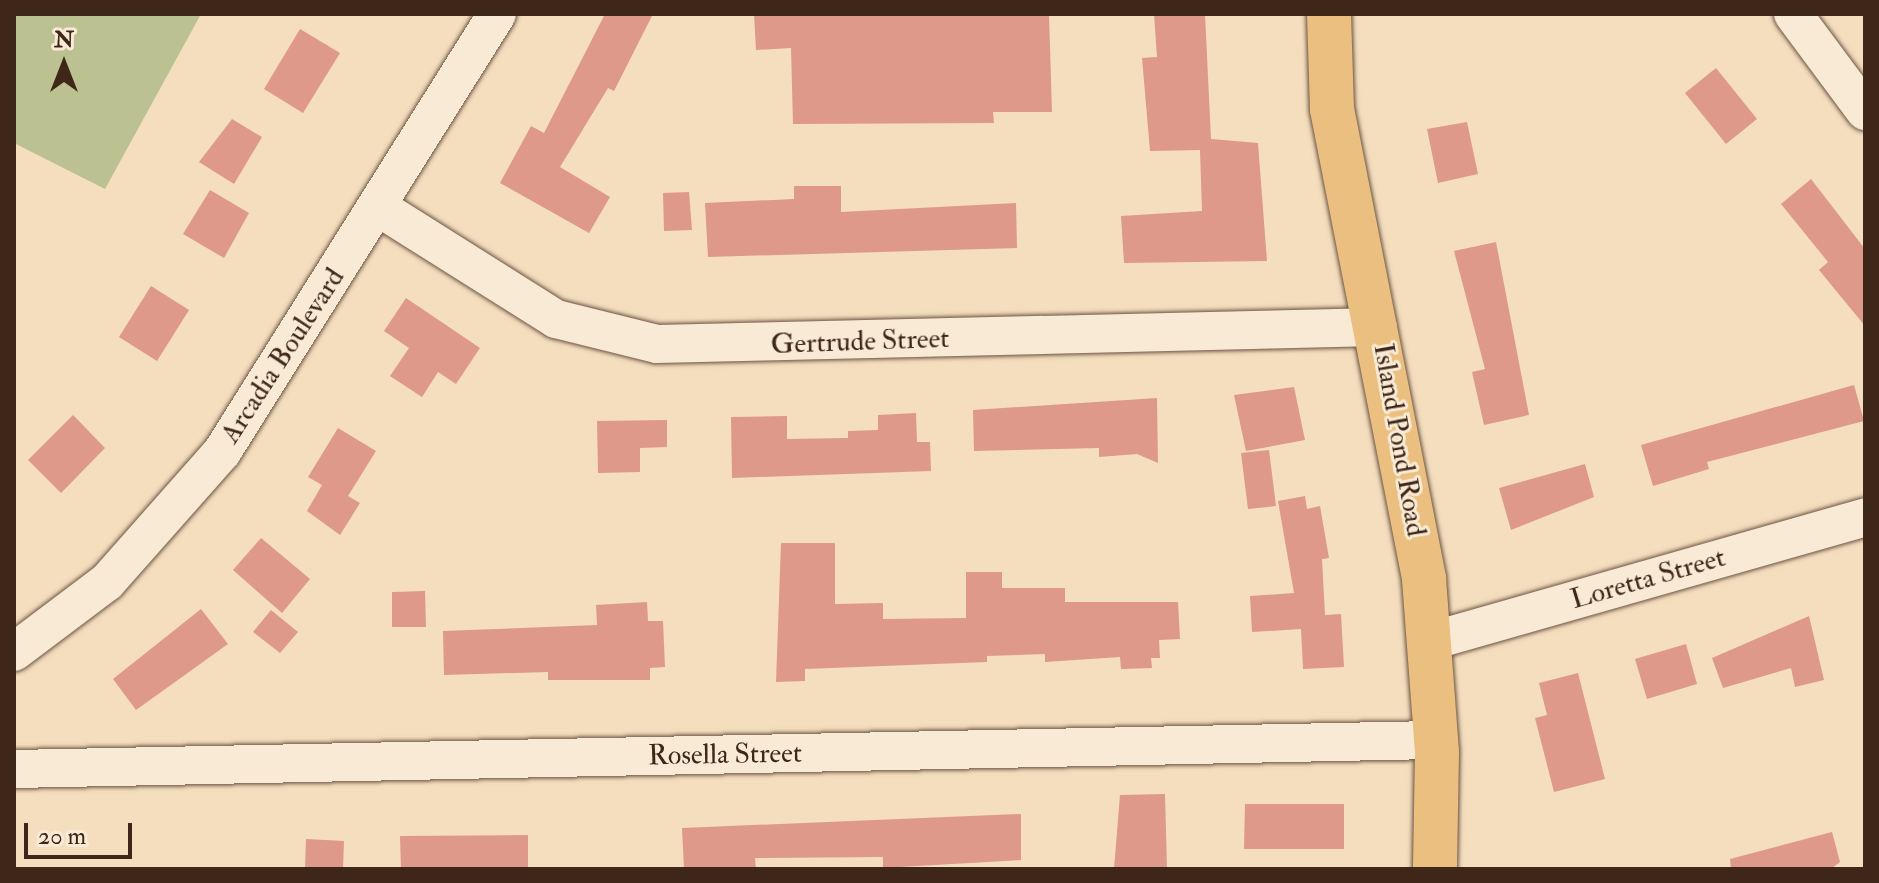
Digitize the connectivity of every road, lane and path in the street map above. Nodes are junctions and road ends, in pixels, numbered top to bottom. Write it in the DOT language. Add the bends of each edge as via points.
graph roads {
  1 [pos="497,14"];
  2 [pos="1329,14"];
  3 [pos="1793,14"];
  4 [pos="1865,111"];
  5 [pos="378,207"];
  6 [pos="1378,327"];
  7 [pos="1865,517"];
  8 [pos="1431,641"];
  9 [pos="14,652"];
  10 [pos="1436,740"];
  11 [pos="14,769"];
  12 [pos="1435,869"];
  1 -- 5 [label="street, Arcadia Boulevard"];
  2 -- 6 [label="main road, Island Pond Road" via="1332,109"];
  3 -- 4 [label="street"];
  5 -- 6 [label="street, Gertrude Street" via="556,319 657,344"];
  5 -- 9 [label="street, Arcadia Boulevard" via="249,416 195,487 107,582"];
  6 -- 8 [label="main road, Island Pond Road"];
  7 -- 8 [label="street, Loretta Street"];
  8 -- 10 [label="main road, Island Pond Road"];
  10 -- 11 [label="street, Rosella Street"];
  10 -- 12 [label="main road, Island Pond Road"];
}
